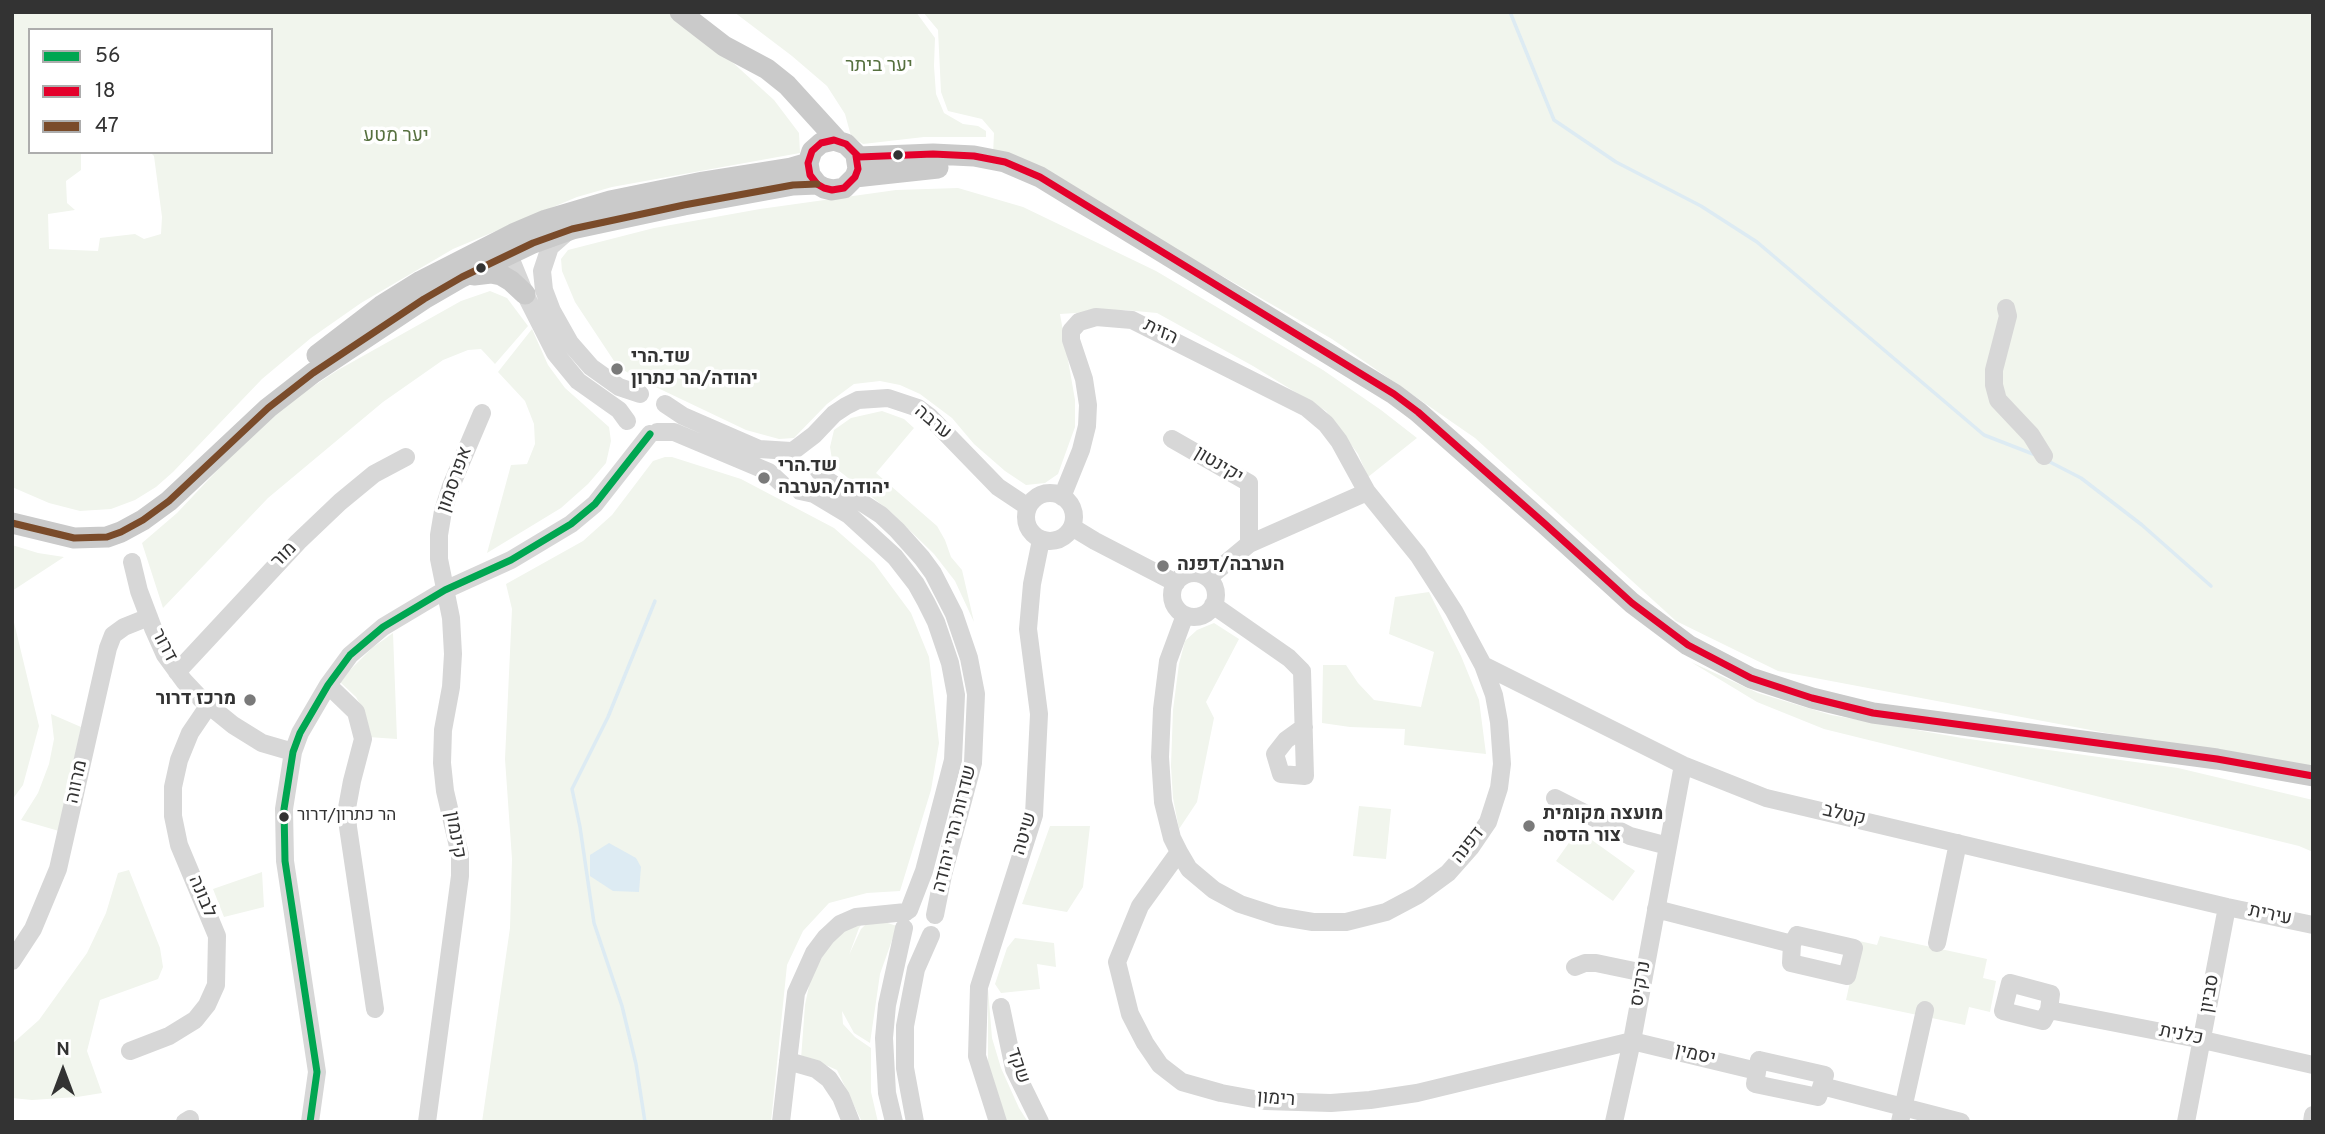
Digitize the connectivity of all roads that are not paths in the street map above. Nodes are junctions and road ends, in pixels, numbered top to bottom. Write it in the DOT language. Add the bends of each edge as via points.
graph roads {
  1 [pos="680,12"];
  2 [pos="767,69"];
  3 [pos="838,141"];
  4 [pos="812,155"];
  5 [pos="856,166"];
  6 [pos="817,184"];
  7 [pos="572,229"];
  8 [pos="511,244"];
  9 [pos="462,277"];
  10 [pos="525,295"];
  11 [pos="2006,308"];
  12 [pos="640,394"];
  13 [pos="665,404"];
  14 [pos="482,413"];
  15 [pos="629,424"];
  16 [pos="821,428"];
  17 [pos="653,433"];
  18 [pos="1172,439"];
  19 [pos="792,451"];
  20 [pos="2044,456"];
  21 [pos="406,457"];
  22 [pos="626,462"];
  23 [pos="816,464"];
  24 [pos="782,484"];
  25 [pos="800,491"];
  26 [pos="1367,492"];
  27 [pos="1062,497"];
  28 [pos="1028,507"];
  29 [pos="12,523"];
  30 [pos="1072,527"];
  31 [pos="53,534"];
  32 [pos="1041,540"];
  33 [pos="1249,544"];
  34 [pos="132,562"];
  35 [pos="1208,578"];
  36 [pos="1176,583"];
  37 [pos="445,590"];
  38 [pos="1213,605"];
  39 [pos="1185,615"];
  40 [pos="149,617"];
  41 [pos="1483,665"];
  42 [pos="177,671"];
  43 [pos="328,685"];
  44 [pos="209,705"];
  45 [pos="1304,727"];
  46 [pos="2096,743"];
  47 [pos="293,752"];
  48 [pos="1683,765"];
  49 [pos="2313,776"];
  50 [pos="2313,788"];
  51 [pos="1555,798"];
  52 [pos="1958,843"];
  53 [pos="1668,846"];
  54 [pos="1179,852"];
  55 [pos="2227,907"];
  56 [pos="1656,909"];
  57 [pos="935,915"];
  58 [pos="906,919"];
  59 [pos="2313,925"];
  60 [pos="932,935"];
  61 [pos="1937,943"];
  62 [pos="1792,944"];
  63 [pos="12,961"];
  64 [pos="1575,967"];
  65 [pos="1644,973"];
  66 [pos="1002,1007"];
  67 [pos="375,1009"];
  68 [pos="1925,1010"];
  69 [pos="2049,1010"];
  70 [pos="2203,1040"];
  71 [pos="1632,1041"];
  72 [pos="130,1051"];
  73 [pos="788,1061"];
  74 [pos="2313,1065"];
  75 [pos="1331,1103"];
  76 [pos="1902,1114"];
  77 [pos="2313,1115"];
  78 [pos="310,1122"];
  79 [pos="427,1122"];
  80 [pos="782,1122"];
  81 [pos="851,1122"];
  82 [pos="894,1122"];
  83 [pos="915,1122"];
  84 [pos="998,1122"];
  85 [pos="1041,1122"];
  86 [pos="1325,1122"];
  87 [pos="1614,1122"];
  88 [pos="1961,1122"];
  89 [pos="2186,1122"];
  90 [pos="2312,1122"];
  1 -- 2 [label="main road" via="724,46"];
  2 -- 3 [label="main road" via="798,95"];
  2 -- 4 [label="main road" via="814,130 817,138"];
  3 -- 4 [label="main road" via="825,142"];
  3 -- 5 [label="main road" via="849,146"];
  4 -- 6 [label="main road" via="810,175"];
  4 -- 8 [label="main road" via="786,169 610,201 546,220"];
  5 -- 6 [label="main road" via="847,186 828,190"];
  5 -- 46 [label="main road" via="867,158 956,154 1005,162 1040,177 1394,394 1632,603 1714,659 1780,689 1844,707"];
  6 -- 7 [label="main road"];
  7 -- 8 [label="main road"];
  7 -- 12 [label="street" via="546,255 542,282 547,298 570,343 591,367 619,387"];
  8 -- 9 [label="main road"];
  8 -- 10 [label="street"];
  8 -- 31 [label="main road" via="440,270 351,327 262,402 140,516 105,534"];
  9 -- 10 [label="main road" via="501,275"];
  9 -- 31 [label="main road" via="287,392 143,520 107,537"];
  10 -- 15 [label="street" via="545,338 565,366 619,410"];
  11 -- 20 [label="street" via="1994,370 1997,400 2031,435"];
  12 -- 13 [label="street" via="654,394"];
  12 -- 15 [label="street" via="626,407"];
  13 -- 17 [label="street" via="667,418"];
  13 -- 19 [label="street" via="760,449"];
  14 -- 37 [label="street, אפרסמון" via="443,510 439,559"];
  15 -- 17 [label="street" via="643,434"];
  15 -- 22 [label="street" via="631,450"];
  16 -- 19 [label="street, ערבה"];
  16 -- 23 [label="street"];
  16 -- 28 [label="street, ערבה" via="858,400 888,397 905,402 930,417 998,487"];
  17 -- 22 [label="street"];
  17 -- 24 [label="street" via="674,432 769,472"];
  18 -- 33 [label="street, יקינטון" via="1249,483"];
  19 -- 23 [label="street" via="805,452"];
  19 -- 24 [label="street" via="777,464"];
  21 -- 42 [label="street, מור" via="374,474 340,502"];
  22 -- 37 [label="street" via="595,504 571,524 511,560"];
  23 -- 25 [label="street" via="815,481"];
  23 -- 57 [label="street, שדרות הרי יהודה" via="824,478 881,515 922,558 954,614 969,658 976,694 973,763"];
  24 -- 25 [label="street"];
  25 -- 58 [label="street, שדרות הרי יהודה" via="849,515 895,557 936,622 950,663 956,695 953,760 924,871"];
  26 -- 27 [label="street, הזית" via="1339,441 1307,408 1132,320 1096,317 1079,322 1071,331 1084,379 1087,426"];
  26 -- 33 [label="street"];
  26 -- 41 [label="street, דפנה" via="1418,555"];
  27 -- 28 [label="street" via="1039,495"];
  27 -- 30 [label="street" via="1072,507"];
  28 -- 32 [label="street" via="1029,530"];
  29 -- 31 [label="main road"];
  30 -- 32 [label="street" via="1055,541"];
  30 -- 36 [label="street"];
  32 -- 84 [label="street, שיטה" via="1028,629 1039,714 1034,815 979,987 977,1056"];
  33 -- 35 [label="street"];
  34 -- 40 [label="street, דרור"];
  35 -- 36 [label="street" via="1195,573"];
  35 -- 38 [label="street" via="1216,591"];
  36 -- 39 [label="street" via="1173,601"];
  37 -- 43 [label="street" via="383,627 350,655"];
  37 -- 79 [label="street, קינמון" via="453,654 442,763 460,876"];
  38 -- 39 [label="street" via="1204,614"];
  38 -- 45 [label="street" via="1289,657 1302,671"];
  39 -- 54 [label="street, דפנה" via="1168,661 1160,757 1163,802"];
  40 -- 42 [label="street, דרור"];
  40 -- 63 [label="street, מרווה" via="113,635 58,869 33,929"];
  41 -- 48 [label="street, קטלב"];
  41 -- 54 [label="street, דפנה" via="1499,722 1499,788 1488,822 1471,847 1448,873 1418,895 1386,912 1346,922 1277,916 1214,890 1189,869"];
  42 -- 44 [label="street, דרור"];
  43 -- 47 [label="street"];
  43 -- 67 [label="street" via="356,712 363,739 347,808"];
  44 -- 47 [label="street, דרור" via="262,743"];
  44 -- 72 [label="street, לבונה" via="179,760 173,816 179,845 217,936 216,985 195,1020"];
  46 -- 49 [label="main road"];
  46 -- 50 [label="main road"];
  47 -- 78 [label="street" via="284,808 285,861 317,1072"];
  48 -- 52 [label="street, קטלב" via="1766,798"];
  48 -- 53 [label="street, נרקיס"];
  51 -- 53 [label="street" via="1630,836"];
  52 -- 55 [label="street, קטלב"];
  52 -- 61 [label="street"];
  53 -- 56 [label="street, נרקיס"];
  54 -- 75 [label="street, רימון" via="1140,905 1117,962 1130,1014 1145,1043 1160,1065 1182,1082 1265,1101"];
  55 -- 59 [label="street, עירית"];
  55 -- 70 [label="street, סביון"];
  56 -- 62 [label="street"];
  56 -- 65 [label="street, נרקיס"];
  57 -- 58 [label="street" via="923,906"];
  57 -- 60 [label="street" via="937,926"];
  58 -- 60 [label="street" via="907,933 916,939"];
  58 -- 73 [label="street" via="856,917 826,937 796,993"];
  58 -- 82 [label="street, שדרות הרי יהודה" via="885,1024 885,1070"];
  60 -- 83 [label="street" via="916,969 905,1026 905,1068"];
  64 -- 65 [label="street" via="1596,963"];
  65 -- 71 [label="street, נרקיס"];
  66 -- 85 [label="street, שקד" via="1014,1069"];
  68 -- 76 [label="street"];
  69 -- 70 [label="street, כלנית"];
  70 -- 74 [label="street, כלנית"];
  70 -- 89 [label="street, סביון"];
  71 -- 75 [label="street, רימון" via="1417,1093"];
  71 -- 76 [label="street, יסמין" via="1757,1071 1759,1060 1825,1075 1822,1086"];
  71 -- 87 [label="street, נרקיס"];
  73 -- 80 [label="street"];
  73 -- 81 [label="street" via="816,1069 829,1079"];
  75 -- 86 [label="street"];
  76 -- 88 [label="street, יסמין"];
  77 -- 90 [label="street"];
}
